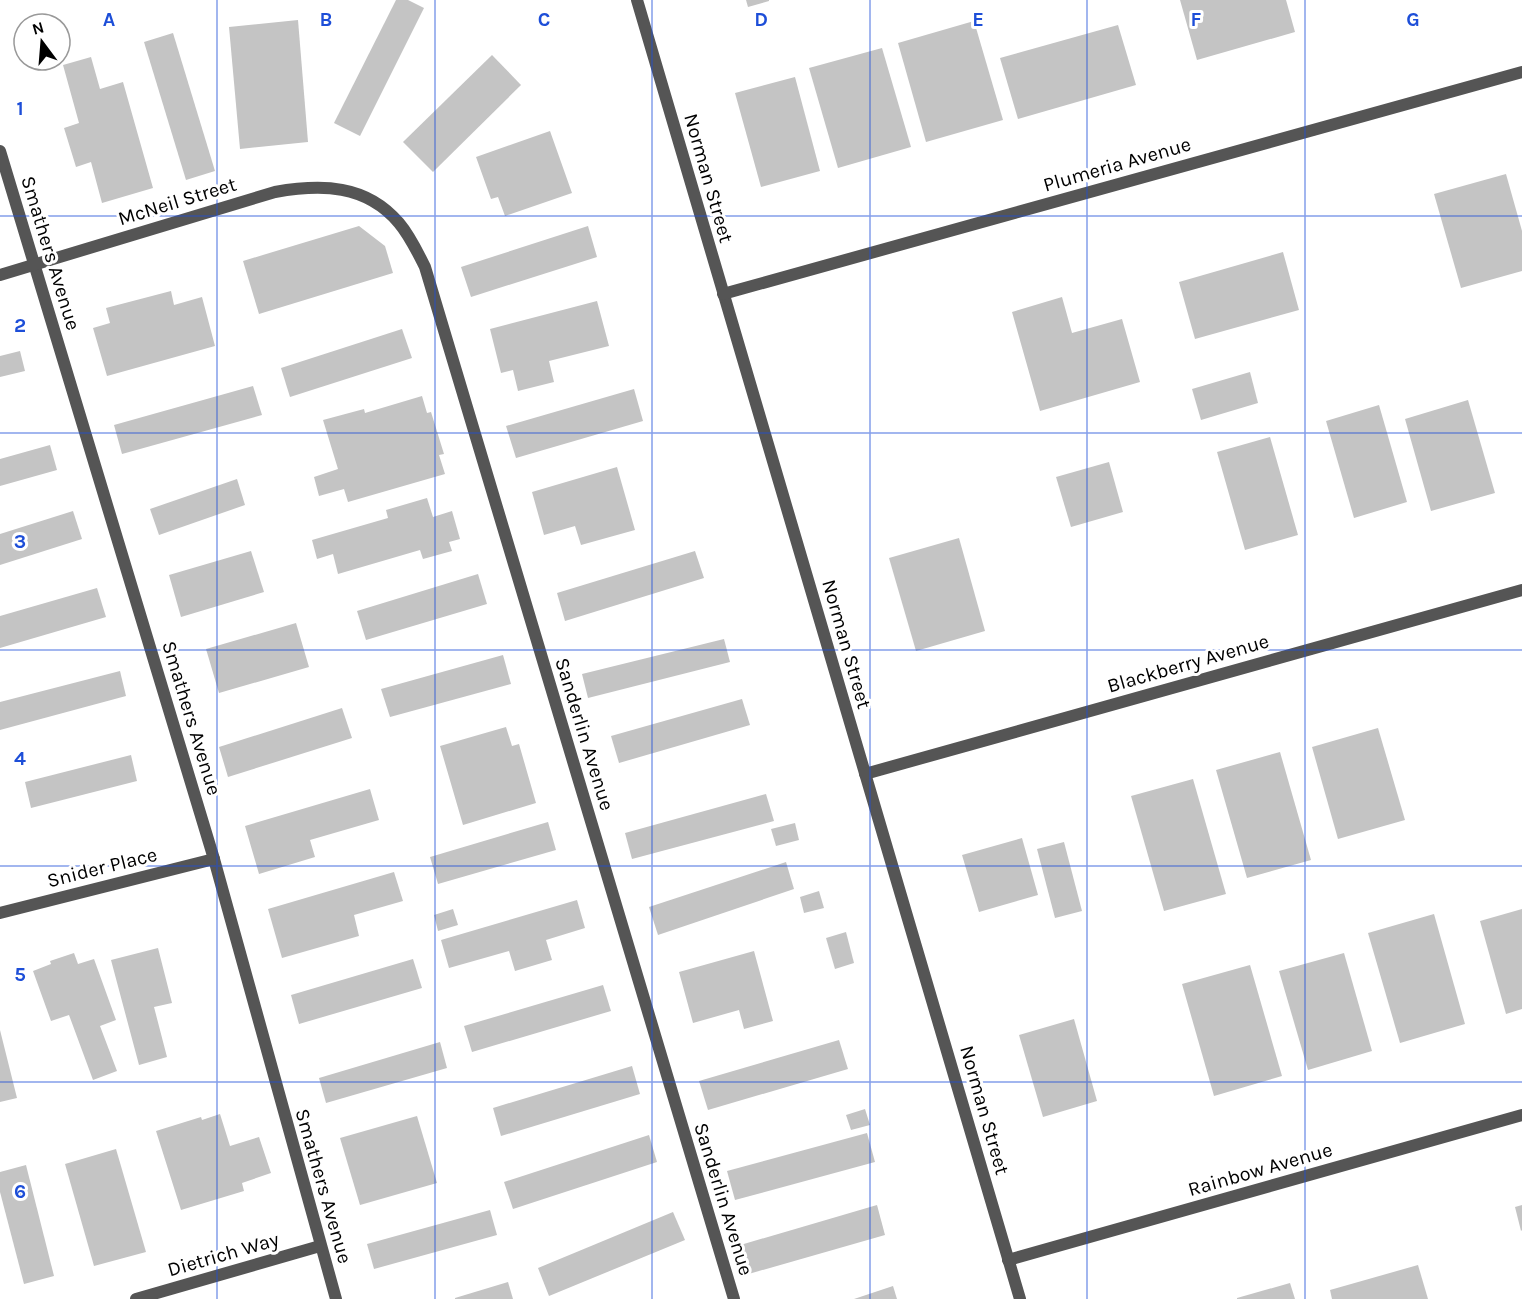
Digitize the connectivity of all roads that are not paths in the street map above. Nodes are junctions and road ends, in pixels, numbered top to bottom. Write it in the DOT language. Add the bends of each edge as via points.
graph roads {
  1 [pos="637,0"];
  2 [pos="1522,72"];
  3 [pos="0,151"];
  4 [pos="368,199"];
  5 [pos="34,266"];
  6 [pos="0,274"];
  7 [pos="723,294"];
  8 [pos="1522,590"];
  9 [pos="865,774"];
  10 [pos="214,859"];
  11 [pos="0,913"];
  12 [pos="1522,1115"];
  13 [pos="321,1246"];
  14 [pos="1008,1260"];
  15 [pos="136,1299"];
  16 [pos="336,1299"];
  17 [pos="734,1299"];
  18 [pos="1020,1299"];
  1 -- 7 [label="street, Norman Street"];
  2 -- 7 [label="street, Plumeria Avenue"];
  3 -- 5 [label="street, Smathers Avenue"];
  4 -- 5 [label="street, McNeil Street" via="324,186 275,192"];
  4 -- 17 [label="street, Sanderlin Avenue" via="400,224 425,267"];
  5 -- 6 [label="street, McNeil Street"];
  5 -- 10 [label="street, Smathers Avenue"];
  7 -- 9 [label="street, Norman Street"];
  8 -- 9 [label="street, Blackberry Avenue"];
  9 -- 14 [label="street, Norman Street"];
  10 -- 11 [label="street, Snider Place"];
  10 -- 13 [label="street, Smathers Avenue"];
  12 -- 14 [label="street, Rainbow Avenue"];
  13 -- 15 [label="street, Dietrich Way"];
  13 -- 16 [label="street, Smathers Avenue"];
  14 -- 18 [label="street, Norman Street"];
}
